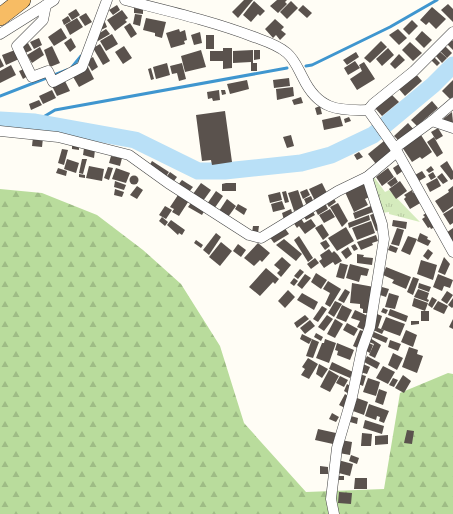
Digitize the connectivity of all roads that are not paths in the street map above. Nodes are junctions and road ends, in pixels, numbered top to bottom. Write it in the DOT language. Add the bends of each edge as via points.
graph roads {
  1 [pos="22,0"];
  2 [pos="107,0"];
  3 [pos="125,0"];
  4 [pos="50,3"];
  5 [pos="0,17"];
  6 [pos="453,32"];
  7 [pos="0,34"];
  8 [pos="453,103"];
  9 [pos="370,113"];
  10 [pos="432,121"];
  11 [pos="453,128"];
  12 [pos="0,132"];
  13 [pos="396,150"];
  14 [pos="368,177"];
  15 [pos="453,252"];
  16 [pos="334,514"];
  1 -- 5 [label="highway"];
  2 -- 4 [label="street" via="82,67 53,82 48,71 32,77 17,46 43,20"];
  3 -- 9 [label="street" via="228,27 272,44 294,60 308,88 321,101 332,108 344,111"];
  4 -- 7 [label="street"];
  6 -- 9 [label="street"];
  8 -- 10 [label="street"];
  9 -- 13 [label="street"];
  10 -- 11 [label="street"];
  10 -- 13 [label="street"];
  12 -- 14 [label="street" via="58,137 129,155 249,235 261,238 338,191"];
  13 -- 14 [label="street"];
  13 -- 15 [label="street"];
  14 -- 16 [label="street" via="384,239 370,327 337,448 331,499"];
}
